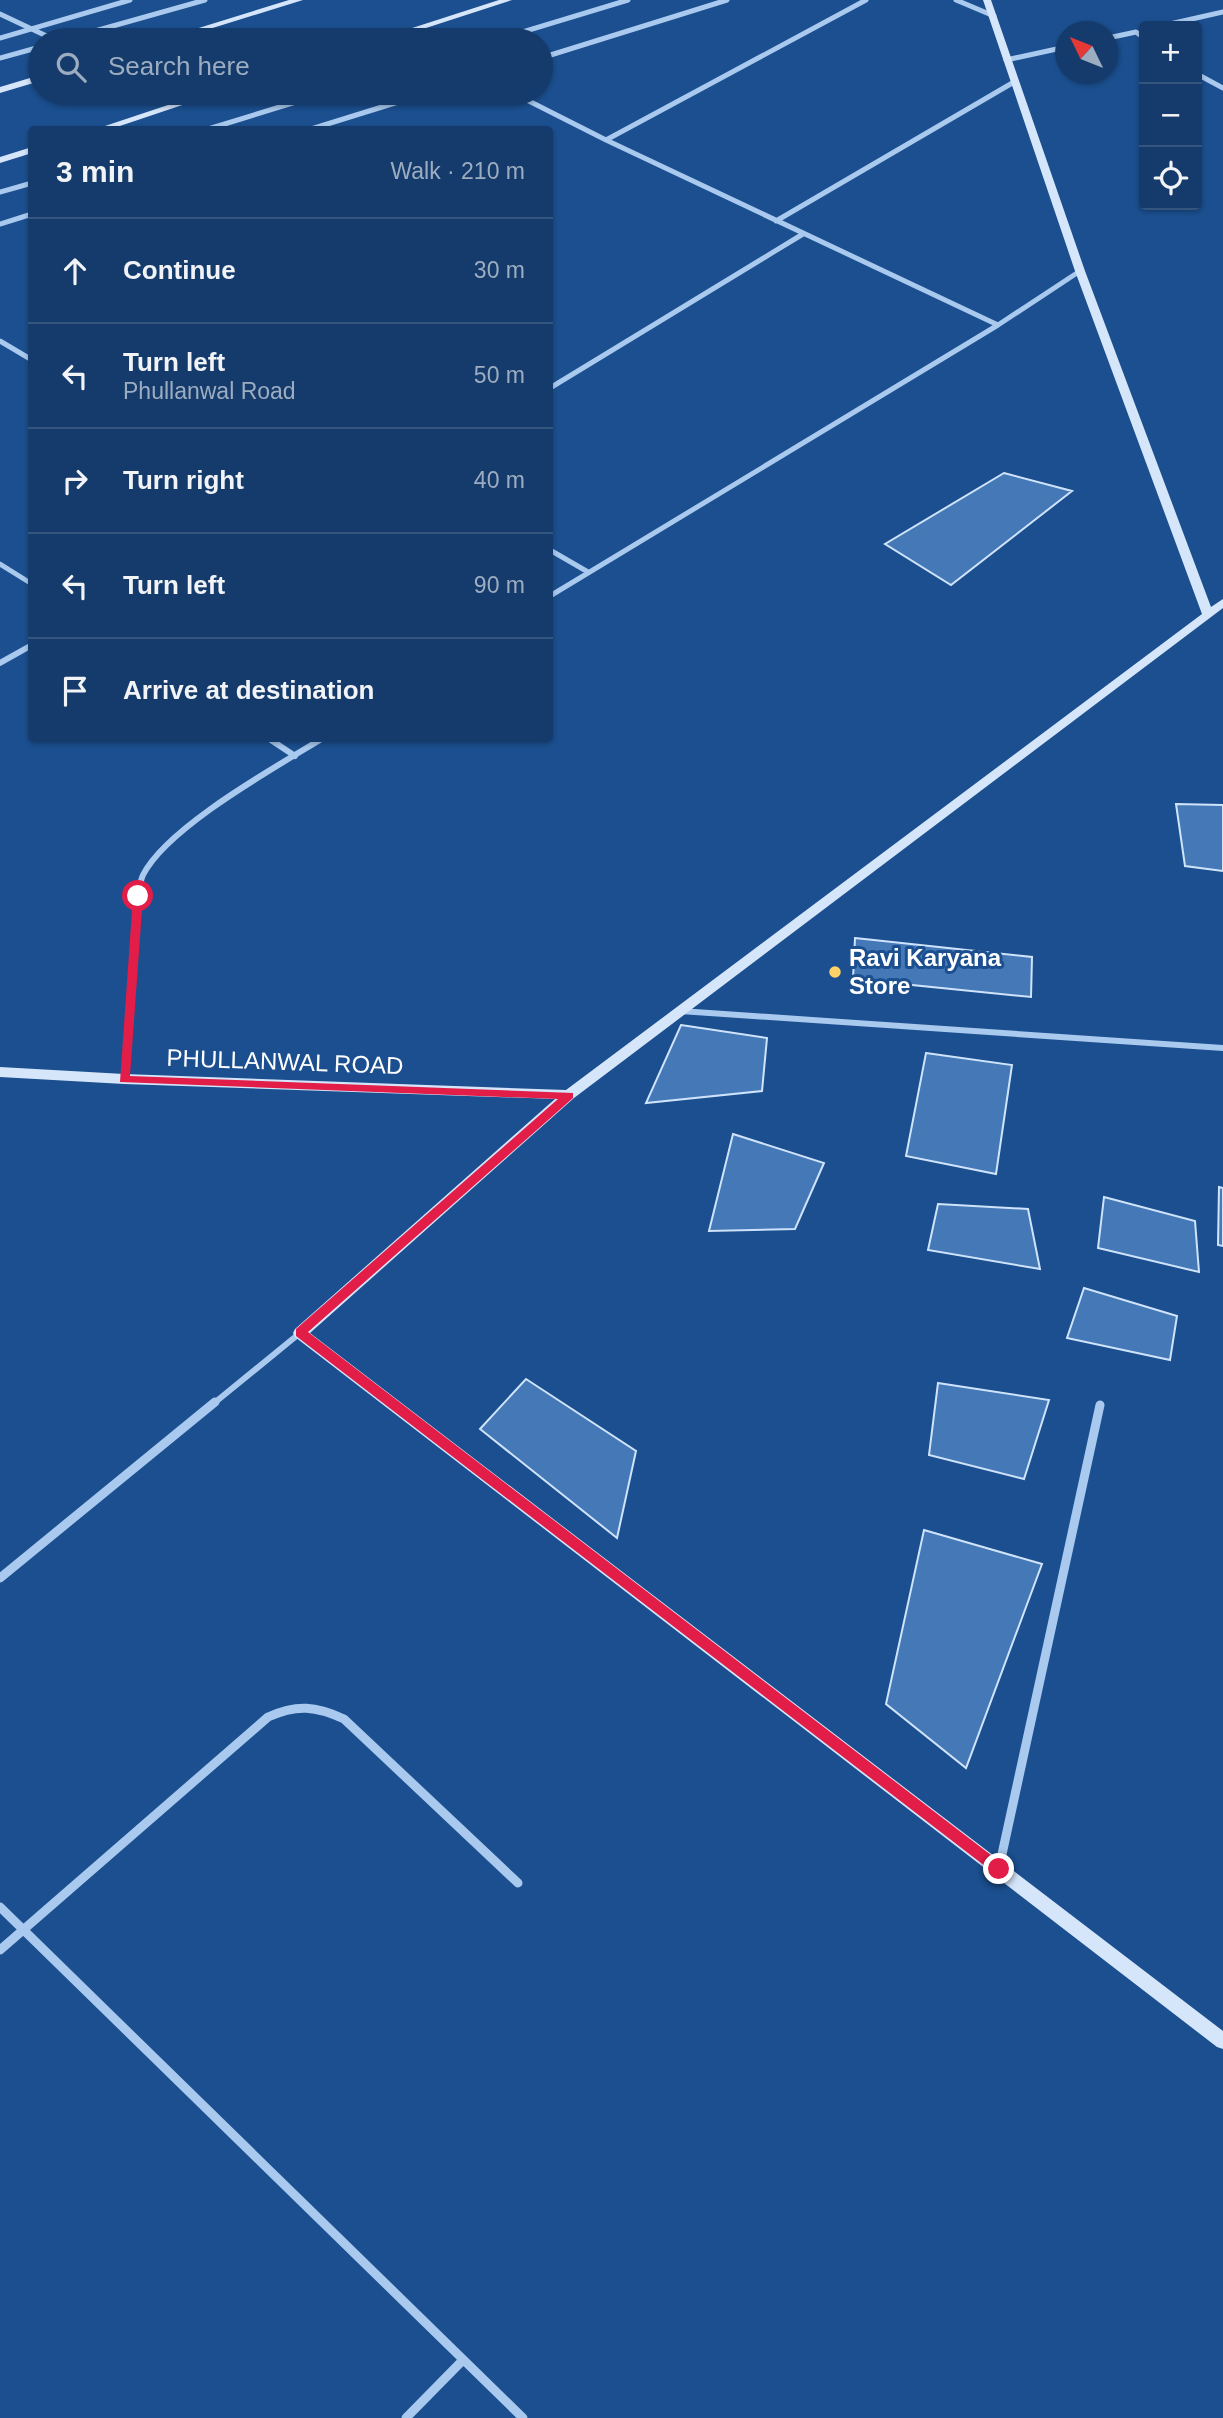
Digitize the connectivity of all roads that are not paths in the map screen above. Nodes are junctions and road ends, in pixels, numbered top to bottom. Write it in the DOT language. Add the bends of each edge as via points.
graph roads {
  1 [pos="130,0"];
  2 [pos="205,0"];
  3 [pos="299,0"];
  4 [pos="508,0"];
  5 [pos="628,0"];
  6 [pos="727,0"];
  7 [pos="866,0"];
  8 [pos="956,0"];
  9 [pos="987,0"];
  10 [pos="1223,12"];
  11 [pos="0,14"];
  12 [pos="994,16"];
  13 [pos="1183,21"];
  14 [pos="28,28"];
  15 [pos="32,28"];
  16 [pos="106,28"];
  17 [pos="205,28"];
  18 [pos="418,28"];
  19 [pos="536,28"];
  20 [pos="28,29"];
  21 [pos="1139,31"];
  22 [pos="1136,32"];
  23 [pos="1139,34"];
  24 [pos="1118,36"];
  25 [pos="0,37"];
  26 [pos="1055,49"];
  27 [pos="28,50"];
  28 [pos="553,54"];
  29 [pos="0,58"];
  30 [pos="1006,60"];
  31 [pos="1202,77"];
  32 [pos="28,82"];
  33 [pos="1014,82"];
  34 [pos="1223,88"];
  35 [pos="0,90"];
  36 [pos="175,105"];
  37 [pos="286,105"];
  38 [pos="388,105"];
  39 [pos="537,105"];
  40 [pos="110,126"];
  41 [pos="218,126"];
  42 [pos="321,126"];
  43 [pos="606,140"];
  44 [pos="28,151"];
  45 [pos="0,160"];
  46 [pos="28,184"];
  47 [pos="0,192"];
  48 [pos="28,215"];
  49 [pos="776,221"];
  50 [pos="0,224"];
  51 [pos="803,233"];
  52 [pos="1080,271"];
  53 [pos="998,326"];
  54 [pos="0,341"];
  55 [pos="28,358"];
  56 [pos="553,386"];
  57 [pos="553,552"];
  58 [pos="0,564"];
  59 [pos="588,572"];
  60 [pos="28,582"];
  61 [pos="553,594"];
  62 [pos="1223,602"];
  63 [pos="1208,615"];
  64 [pos="28,647"];
  65 [pos="0,663"];
  66 [pos="274,742"];
  67 [pos="317,742"];
  68 [pos="295,756"];
  69 [pos="680,1011"];
  70 [pos="1223,1048"];
  71 [pos="0,1072"];
  72 [pos="124,1079"];
  73 [pos="569,1095"];
  74 [pos="300,1333"];
  75 [pos="1100,1405"];
  76 [pos="0,1578"];
  77 [pos="999,1869"];
  78 [pos="518,1883"];
  79 [pos="0,1907"];
  80 [pos="24,1931"];
  81 [pos="0,1951"];
  82 [pos="1223,2041"];
  83 [pos="463,2360"];
  84 [pos="406,2418"];
  85 [pos="523,2418"];
  1 -- 15 [label="street"];
  2 -- 16 [label="street"];
  3 -- 17 [label="street"];
  4 -- 18 [label="street"];
  5 -- 19 [label="street"];
  6 -- 28 [label="street"];
  7 -- 43 [label="street"];
  8 -- 12 [label="street"];
  9 -- 12 [label="street"];
  10 -- 13 [label="street"];
  11 -- 14 [label="street"];
  12 -- 30 [label="street"];
  20 -- 25 [label="street"];
  21 -- 22 [label="street"];
  22 -- 23 [label="street"];
  22 -- 24 [label="street"];
  26 -- 30 [label="street"];
  27 -- 29 [label="street"];
  30 -- 33 [label="street"];
  31 -- 34 [label="street"];
  32 -- 35 [label="street"];
  33 -- 49 [label="street"];
  33 -- 52 [label="street"];
  36 -- 40 [label="street"];
  37 -- 41 [label="street"];
  38 -- 42 [label="street"];
  39 -- 43 [label="street"];
  43 -- 49 [label="street"];
  44 -- 45 [label="street"];
  46 -- 47 [label="street"];
  48 -- 50 [label="street"];
  49 -- 51 [label="street"];
  51 -- 53 [label="street"];
  51 -- 56 [label="street"];
  52 -- 53 [label="street"];
  52 -- 63 [label="street"];
  53 -- 59 [label="street"];
  54 -- 55 [label="street"];
  57 -- 59 [label="street"];
  58 -- 60 [label="street"];
  59 -- 61 [label="street"];
  62 -- 63 [label="street"];
  63 -- 69 [label="street"];
  64 -- 65 [label="street"];
  66 -- 68 [label="street"];
  67 -- 68 [label="street"];
  68 -- 72 [label="street" via="190,826 163,848 144,873 138,896"];
  69 -- 70 [label="street"];
  69 -- 73 [label="street"];
  71 -- 72 [label="street, PHULLANWAL ROAD"];
  72 -- 73 [label="street, PHULLANWAL ROAD"];
  73 -- 74 [label="street"];
  74 -- 76 [label="street"];
  74 -- 77 [label="street"];
  75 -- 77 [label="street"];
  77 -- 82 [label="street"];
  78 -- 80 [label="street" via="344,1719 317,1706 290,1706 268,1717"];
  79 -- 80 [label="street"];
  80 -- 81 [label="street"];
  80 -- 83 [label="street"];
  83 -- 84 [label="street"];
  83 -- 85 [label="street"];
}
